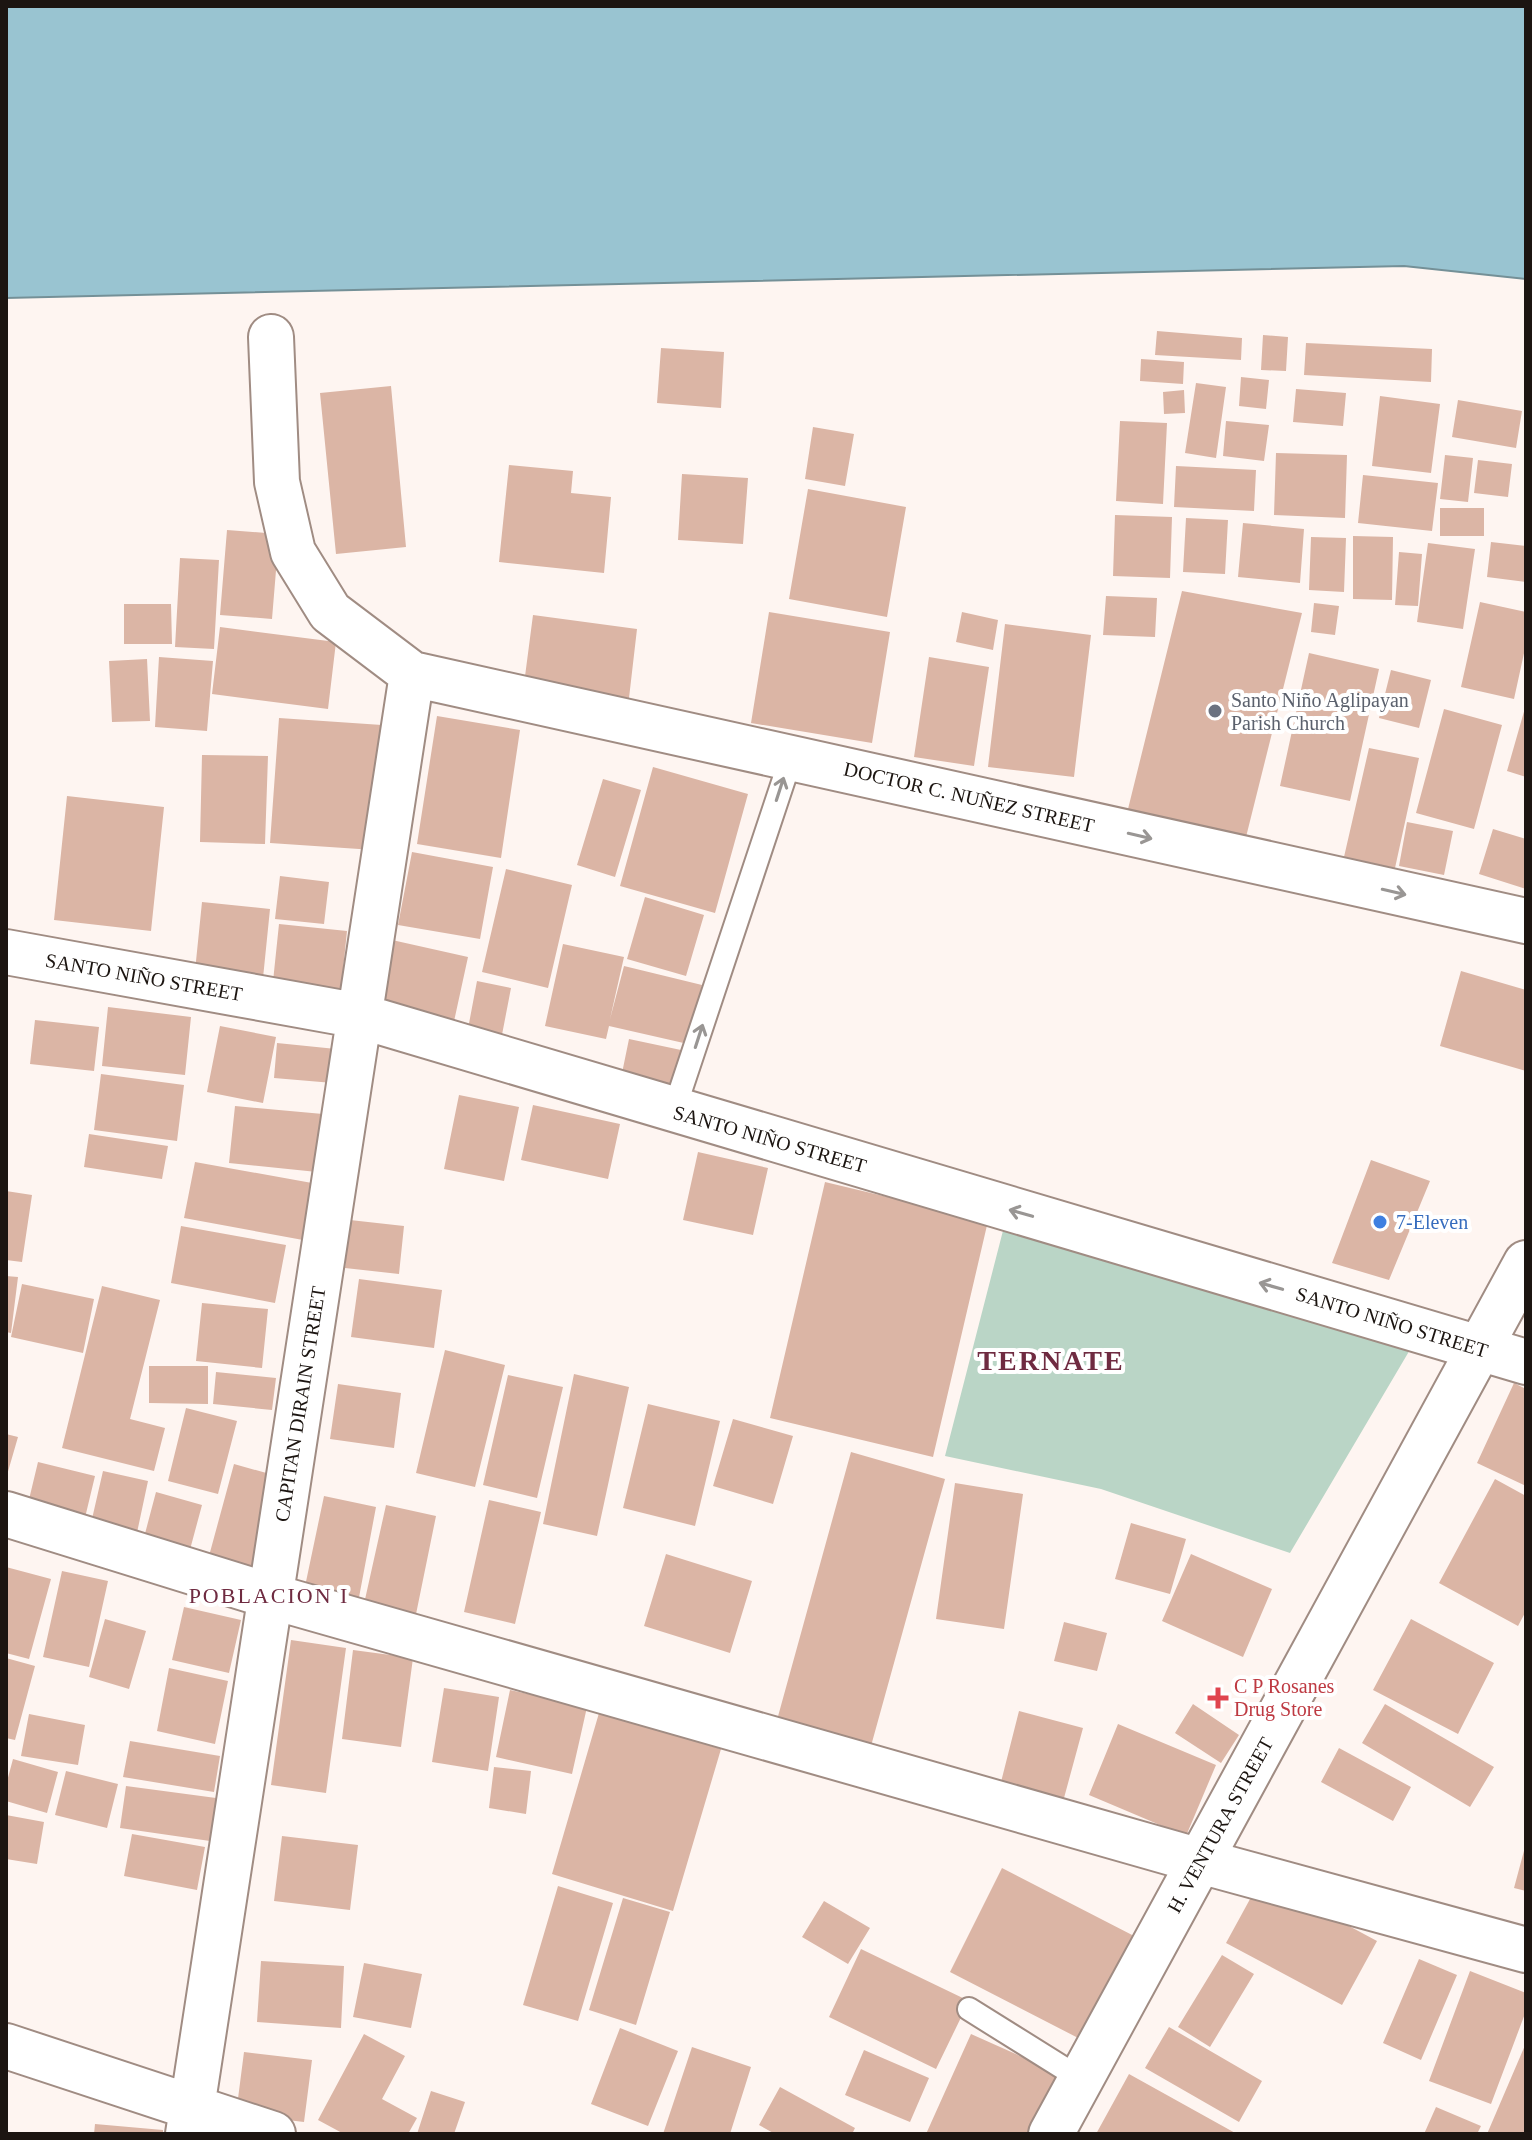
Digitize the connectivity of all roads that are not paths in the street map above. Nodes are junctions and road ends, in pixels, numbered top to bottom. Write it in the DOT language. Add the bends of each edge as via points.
graph roads {
  1 [pos="271,337"];
  2 [pos="412,674"];
  3 [pos="791,758"];
  4 [pos="1526,921"];
  5 [pos="6,952"];
  6 [pos="360,1016"];
  7 [pos="674,1110"];
  8 [pos="1526,1263"];
  9 [pos="1480,1348"];
  10 [pos="1526,1362"];
  11 [pos="6,1514"];
  12 [pos="270,1596"];
  13 [pos="1200,1861"];
  14 [pos="1526,1950"];
  15 [pos="969,2009"];
  16 [pos="6,2046"];
  17 [pos="1081,2079"];
  18 [pos="190,2120"];
  19 [pos="273,2134"];
  20 [pos="1051,2134"];
  1 -- 2 [label="street" via="277,482 293,552 330,612"];
  2 -- 3 [label="street, DOCTOR C. NUÑEZ STREET"];
  2 -- 6 [label="street, CAPITAN DIRAIN STREET"];
  3 -- 4 [label="street, DOCTOR C. NUÑEZ STREET, one-way"];
  7 -- 3 [label="lane, one-way"];
  5 -- 6 [label="street, SANTO NIÑO STREET"];
  6 -- 7 [label="street, SANTO NIÑO STREET"];
  6 -- 12 [label="street, CAPITAN DIRAIN STREET"];
  9 -- 7 [label="street, SANTO NIÑO STREET, one-way"];
  8 -- 9 [label="street, H. VENTURA STREET"];
  9 -- 10 [label="street, SANTO NIÑO STREET"];
  9 -- 13 [label="street, H. VENTURA STREET"];
  11 -- 12 [label="street"];
  12 -- 13 [label="street"];
  12 -- 18 [label="street, CAPITAN DIRAIN STREET"];
  13 -- 14 [label="street"];
  13 -- 17 [label="street, H. VENTURA STREET"];
  15 -- 17 [label="lane"];
  16 -- 18 [label="street"];
  17 -- 20 [label="street, H. VENTURA STREET"];
  18 -- 19 [label="street"];
}
